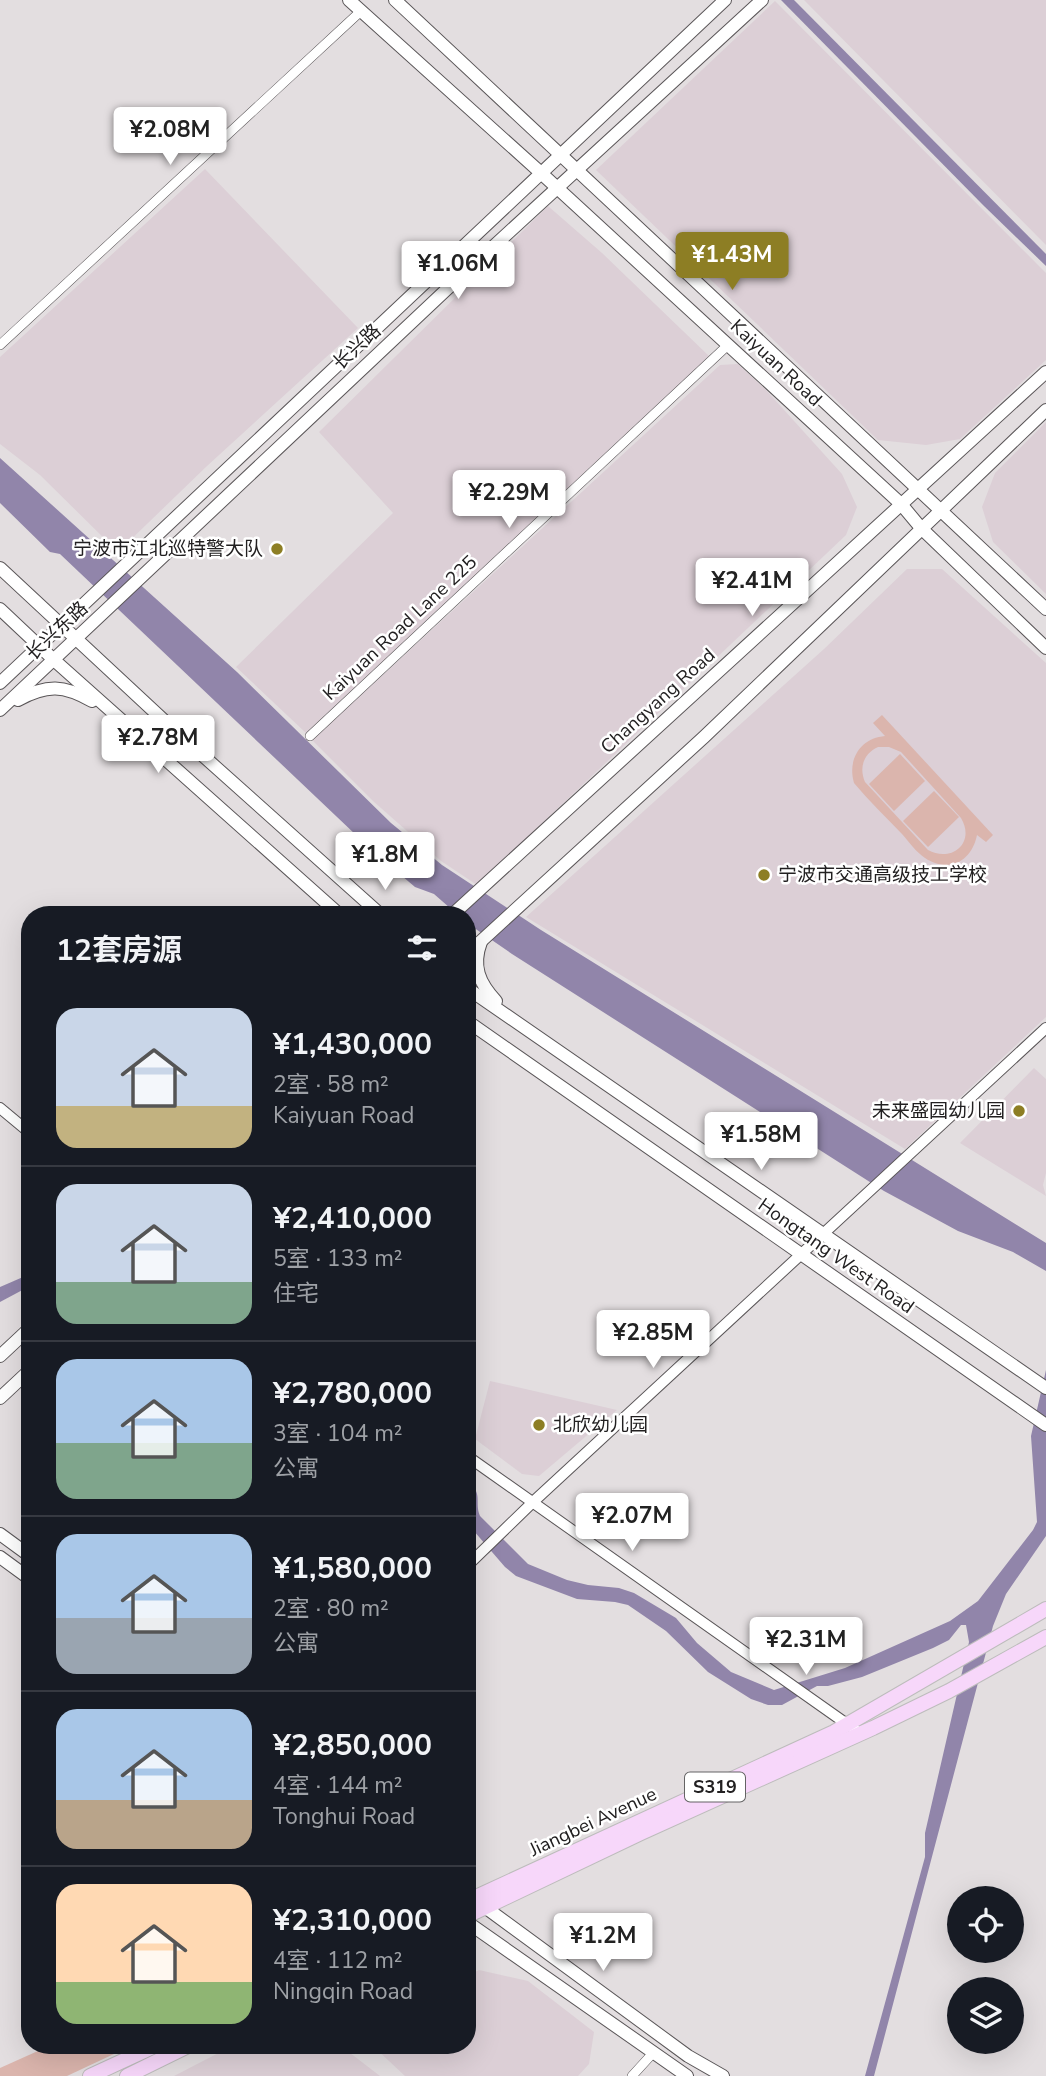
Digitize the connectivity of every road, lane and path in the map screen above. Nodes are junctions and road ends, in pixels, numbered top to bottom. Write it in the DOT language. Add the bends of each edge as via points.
graph roads {
  1 [pos="349,0"];
  2 [pos="395,0"];
  3 [pos="725,0"];
  4 [pos="762,0"];
  5 [pos="361,11"];
  6 [pos="561,154"];
  7 [pos="578,169"];
  8 [pos="541,173"];
  9 [pos="557,188"];
  10 [pos="0,345"];
  11 [pos="728,345"];
  12 [pos="1046,372"];
  13 [pos="1046,410"];
  14 [pos="918,489"];
  15 [pos="901,504"];
  16 [pos="940,510"];
  17 [pos="921,528"];
  18 [pos="0,568"];
  19 [pos="95,594"];
  20 [pos="109,608"];
  21 [pos="0,609"];
  22 [pos="1046,609"];
  23 [pos="63,625"];
  24 [pos="77,638"];
  25 [pos="40,646"];
  26 [pos="1046,648"];
  27 [pos="54,660"];
  28 [pos="0,683"];
  29 [pos="0,711"];
  30 [pos="117,716"];
  31 [pos="310,736"];
  32 [pos="361,897"];
  33 [pos="330,906"];
  34 [pos="371,906"];
  35 [pos="377,906"];
  36 [pos="462,906"];
  37 [pos="483,939"];
  38 [pos="476,946"];
  39 [pos="476,994"];
  40 [pos="516,1020"];
  41 [pos="476,1027"];
  42 [pos="1046,1028"];
  43 [pos="476,1032"];
  44 [pos="499,1043"];
  45 [pos="0,1108"];
  46 [pos="21,1126"];
  47 [pos="821,1234"];
  48 [pos="801,1254"];
  49 [pos="21,1336"];
  50 [pos="0,1356"];
  51 [pos="21,1378"];
  52 [pos="1042,1385"];
  53 [pos="0,1398"];
  54 [pos="1046,1425"];
  55 [pos="476,1462"];
  56 [pos="533,1502"];
  57 [pos="0,1534"];
  58 [pos="21,1549"];
  59 [pos="0,1557"];
  60 [pos="476,1558"];
  61 [pos="21,1572"];
  62 [pos="1046,1609"];
  63 [pos="1046,1637"];
  64 [pos="847,1725"];
  65 [pos="861,1734"];
  66 [pos="476,1895"];
  67 [pos="476,1902"];
  68 [pos="485,1908"];
  69 [pos="476,1912"];
  70 [pos="476,1928"];
  71 [pos="653,2053"];
  72 [pos="138,2054"];
  73 [pos="172,2054"];
  74 [pos="90,2076"];
  75 [pos="127,2076"];
  76 [pos="632,2076"];
  77 [pos="687,2076"];
  78 [pos="723,2076"];
  1 -- 5 [label="main road, Kaiyuan Road"];
  2 -- 6 [label="main road, Kaiyuan Road"];
  3 -- 6 [label="main road, 长兴路"];
  4 -- 7 [label="main road, 长兴路"];
  5 -- 8 [label="main road, Kaiyuan Road"];
  5 -- 10 [label="street"];
  6 -- 7 [label="main road, Kaiyuan Road"];
  6 -- 8 [label="main road, 长兴路"];
  7 -- 9 [label="main road, 长兴路"];
  7 -- 14 [label="main road, Kaiyuan Road"];
  8 -- 9 [label="main road, Kaiyuan Road"];
  8 -- 19 [label="main road, 长兴路"];
  9 -- 11 [label="main road, Kaiyuan Road"];
  9 -- 20 [label="main road, 长兴路"];
  11 -- 15 [label="main road, Kaiyuan Road"];
  11 -- 31 [label="street, Kaiyuan Road Lane 225"];
  12 -- 14 [label="main road, Changyang Road"];
  13 -- 16 [label="main road"];
  14 -- 15 [label="main road, Changyang Road"];
  14 -- 16 [label="main road, Kaiyuan Road"];
  15 -- 17 [label="main road, Kaiyuan Road"];
  15 -- 36 [label="main road, Changyang Road"];
  16 -- 17 [label="main road"];
  16 -- 22 [label="main road, Kaiyuan Road"];
  17 -- 26 [label="main road, Kaiyuan Road"];
  17 -- 37 [label="main road" via="704,737"];
  18 -- 23 [label="main road"];
  19 -- 23 [label="main road, 长兴东路"];
  20 -- 24 [label="main road, 长兴东路"];
  21 -- 25 [label="main road"];
  23 -- 24 [label="main road"];
  23 -- 25 [label="main road, 长兴东路"];
  24 -- 27 [label="main road, 长兴东路"];
  24 -- 32 [label="main road"];
  25 -- 27 [label="main road"];
  25 -- 28 [label="main road, 长兴东路"];
  27 -- 29 [label="main road, 长兴东路"];
  27 -- 30 [label="main road"];
  29 -- 30 [label="main road" via="30,693 62,688"];
  30 -- 33 [label="main road"];
  32 -- 34 [label="main road"];
  32 -- 35 [label="main road"];
  37 -- 38 [label="main road"];
  37 -- 40 [label="main road" via="476,962 480,982"];
  39 -- 40 [label="main road, Hongtang West Road"];
  40 -- 47 [label="main road, Hongtang West Road"];
  41 -- 44 [label="main road, Hongtang West Road"];
  42 -- 47 [label="street"];
  43 -- 44 [label="main road"];
  44 -- 48 [label="main road, Hongtang West Road"];
  45 -- 46 [label="street"];
  47 -- 48 [label="street"];
  47 -- 52 [label="main road, Hongtang West Road"];
  48 -- 54 [label="main road, Hongtang West Road"];
  48 -- 56 [label="street"];
  49 -- 50 [label="main road"];
  51 -- 53 [label="main road"];
  55 -- 56 [label="street"];
  56 -- 60 [label="street"];
  56 -- 64 [label="street"];
  57 -- 58 [label="main road"];
  59 -- 61 [label="main road"];
  62 -- 64 [label="main road, Jiangbei Avenue / S319"];
  63 -- 65 [label="main road, Jiangbei Avenue / S319"];
  64 -- 65 [label="street"];
  64 -- 66 [label="main road, Jiangbei Avenue / S319"];
  65 -- 68 [label="main road, Jiangbei Avenue / S319"];
  67 -- 68 [label="main road"];
  68 -- 69 [label="main road, Jiangbei Avenue / S319"];
  68 -- 78 [label="main road" via="688,2056"];
  70 -- 71 [label="main road"];
  71 -- 76 [label="street"];
  71 -- 77 [label="main road"];
  72 -- 74 [label="main road"];
  73 -- 75 [label="main road"];
}
